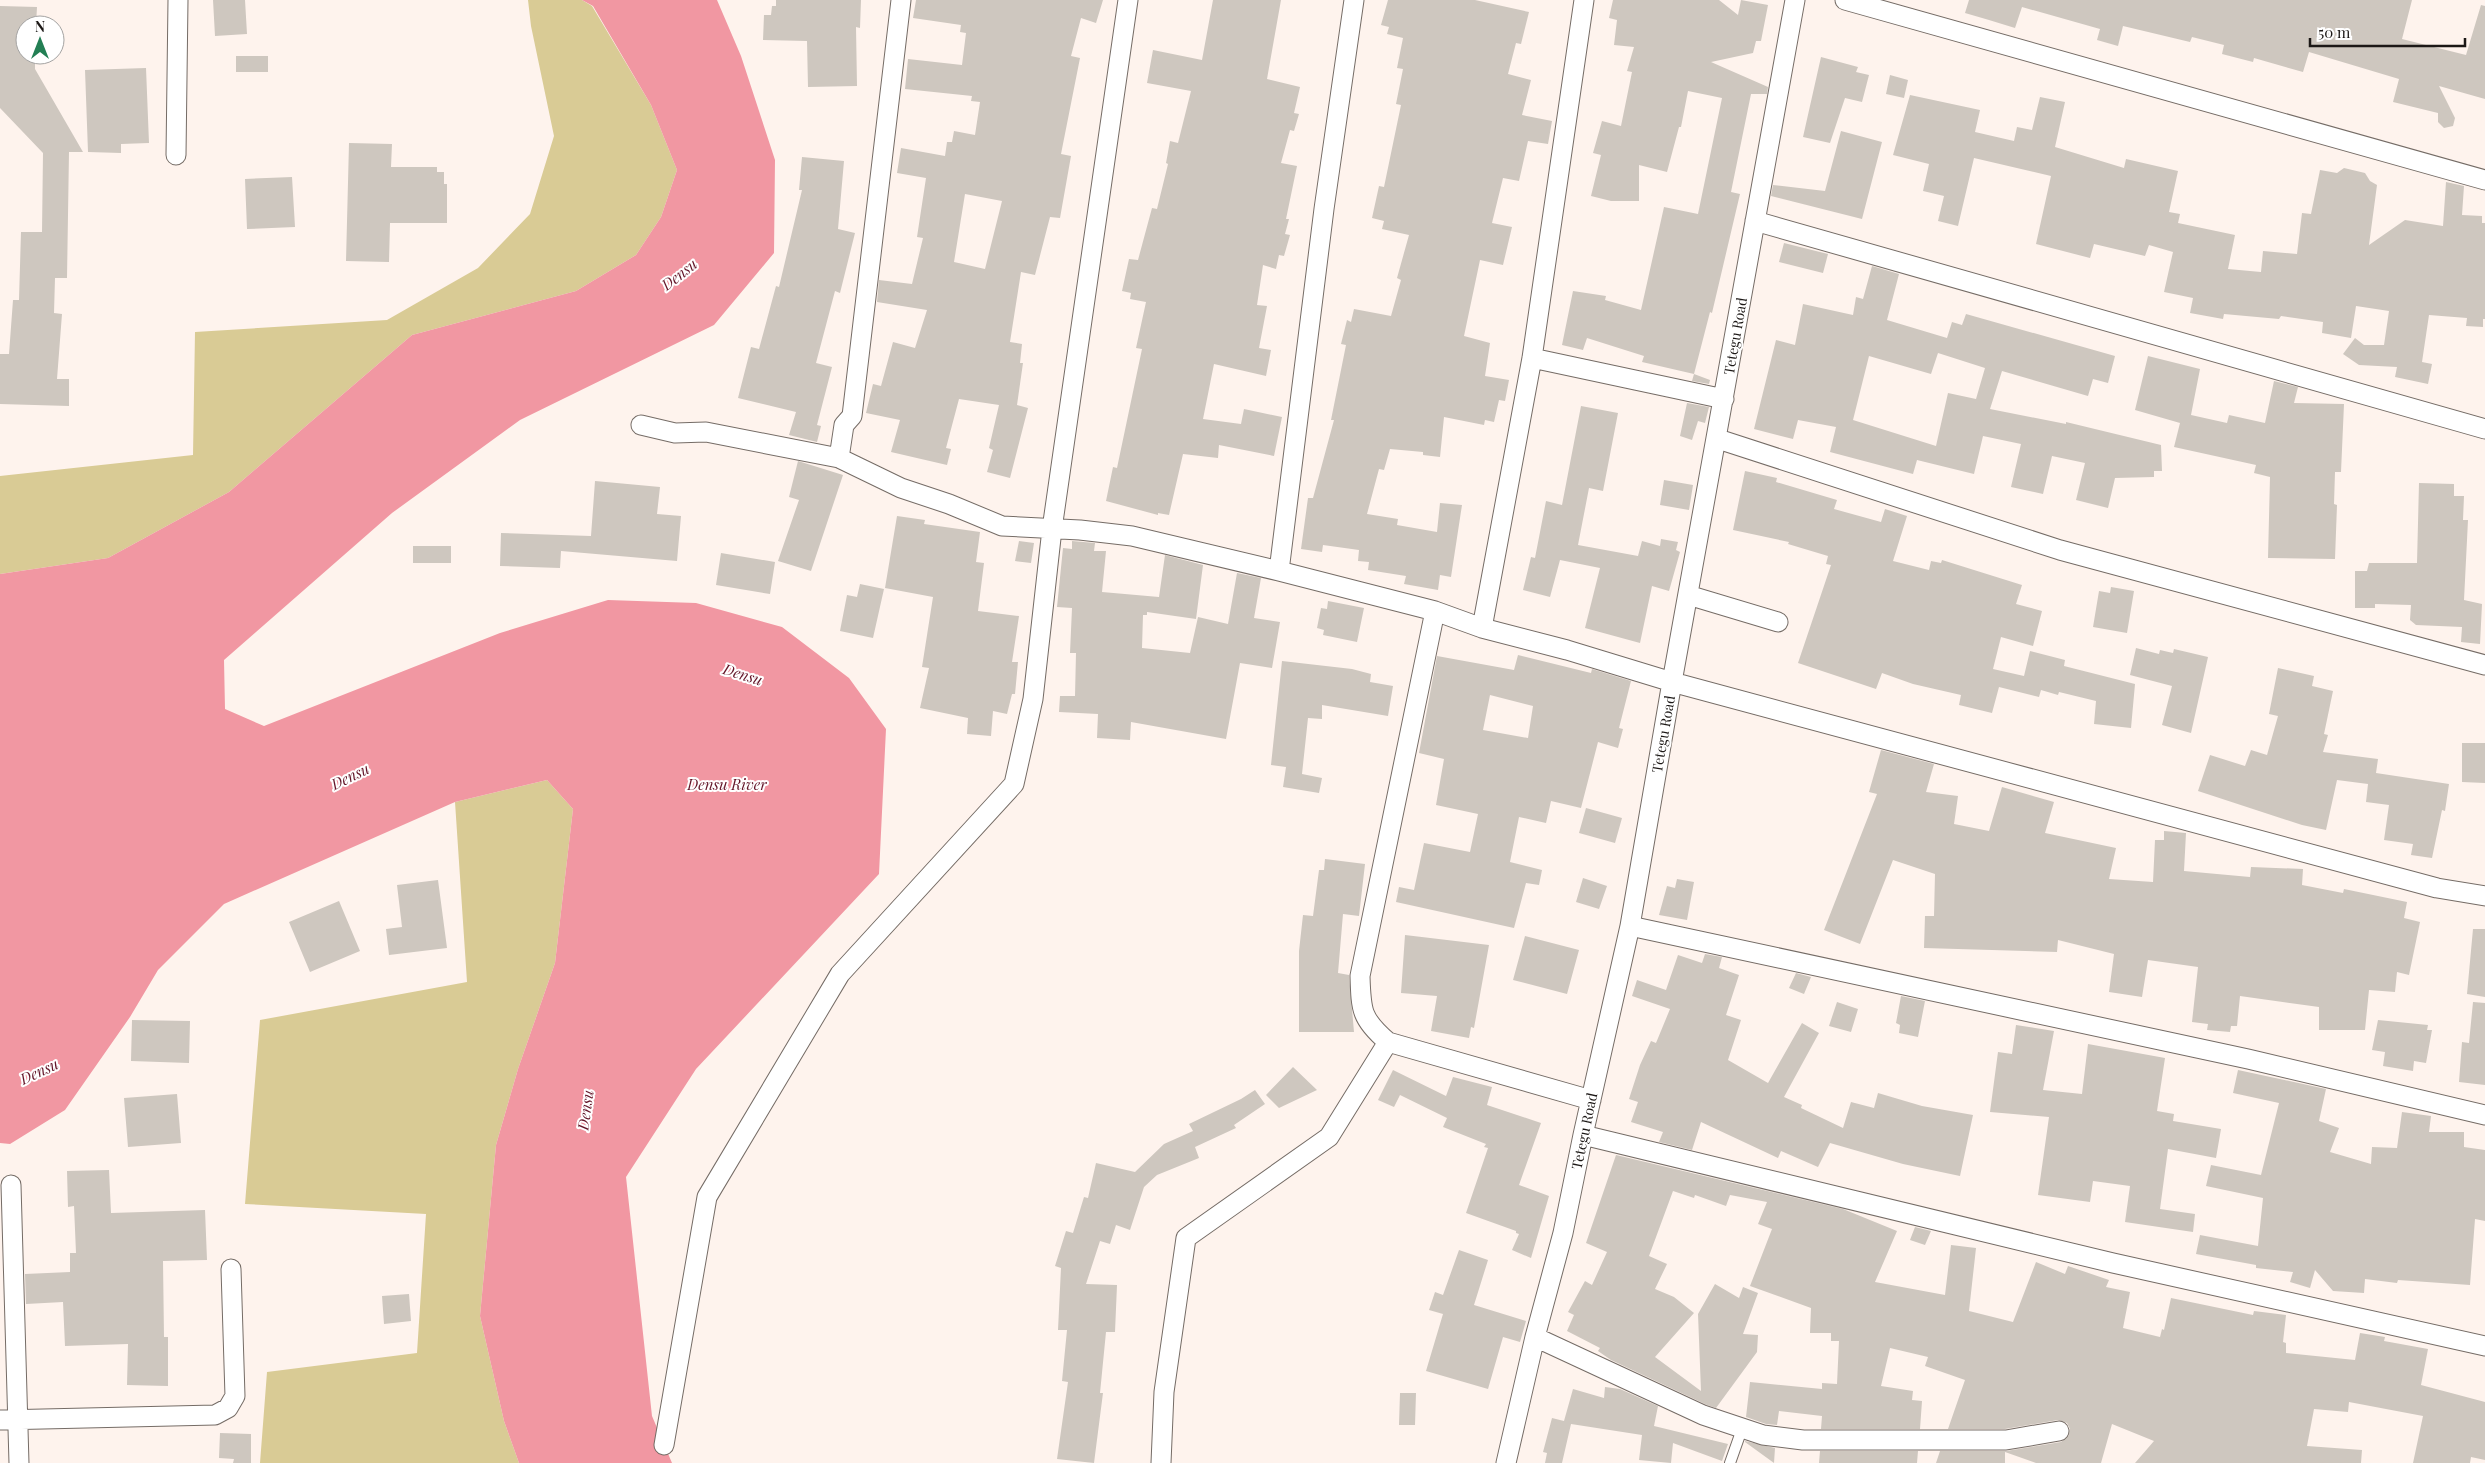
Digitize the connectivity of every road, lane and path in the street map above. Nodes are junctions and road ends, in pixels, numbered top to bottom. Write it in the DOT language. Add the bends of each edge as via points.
graph roads {
  1 [pos="178,0"];
  2 [pos="901,0"];
  3 [pos="1128,0"];
  4 [pos="1354,0"];
  5 [pos="1584,0"];
  6 [pos="1796,0"];
  7 [pos="1845,0"];
  8 [pos="176,155"];
  9 [pos="2485,180"];
  10 [pos="1755,221"];
  11 [pos="1532,358"];
  12 [pos="1724,399"];
  13 [pos="641,425"];
  14 [pos="2485,429"];
  15 [pos="1718,439"];
  16 [pos="839,458"];
  17 [pos="1052,529"];
  18 [pos="1279,571"];
  19 [pos="1688,595"];
  20 [pos="1435,611"];
  21 [pos="1778,622"];
  22 [pos="1482,628"];
  23 [pos="2485,664"];
  24 [pos="1672,682"];
  25 [pos="2485,896"];
  26 [pos="1630,926"];
  27 [pos="1388,1042"];
  28 [pos="1591,1100"];
  29 [pos="2485,1115"];
  30 [pos="1583,1135"];
  31 [pos="11,1185"];
  32 [pos="231,1269"];
  33 [pos="1535,1337"];
  34 [pos="2485,1346"];
  35 [pos="8,1421"];
  36 [pos="1742,1429"];
  37 [pos="2059,1431"];
  38 [pos="664,1445"];
  39 [pos="19,1463"];
  40 [pos="1161,1463"];
  41 [pos="1506,1463"];
  42 [pos="1730,1463"];
  1 -- 8 [label="street"];
  2 -- 16 [label="street" via="852,416 844,425"];
  3 -- 17 [label="street"];
  4 -- 18 [label="street" via="1324,209"];
  5 -- 11 [label="street"];
  6 -- 10 [label="street, Tetegu Road"];
  7 -- 9 [label="street"];
  10 -- 12 [label="street, Tetegu Road"];
  10 -- 14 [label="street"];
  11 -- 12 [label="street"];
  11 -- 22 [label="street"];
  12 -- 15 [label="street, Tetegu Road"];
  13 -- 16 [label="street" via="674,433 706,432"];
  15 -- 19 [label="street, Tetegu Road"];
  15 -- 23 [label="street" via="2060,550"];
  16 -- 17 [label="street" via="901,488 1002,526"];
  17 -- 18 [label="street" via="1132,536"];
  17 -- 38 [label="street" via="1034,699 1014,784 840,974 707,1197"];
  18 -- 20 [label="street"];
  19 -- 21 [label="street"];
  19 -- 24 [label="street, Tetegu Road"];
  20 -- 22 [label="street"];
  20 -- 27 [label="street" via="1360,976 1361,1007 1370,1027"];
  22 -- 24 [label="street"];
  24 -- 25 [label="street" via="2379,873"];
  24 -- 26 [label="street, Tetegu Road"];
  26 -- 28 [label="street, Tetegu Road"];
  26 -- 29 [label="street" via="2248,1059"];
  27 -- 28 [label="street"];
  27 -- 40 [label="street" via="1329,1137 1186,1238 1164,1392"];
  28 -- 30 [label="street, Tetegu Road"];
  30 -- 33 [label="street, Tetegu Road" via="1563,1233"];
  30 -- 34 [label="street" via="2113,1263"];
  31 -- 35 [label="street"];
  32 -- 35 [label="street" via="235,1396 228,1408 215,1415"];
  33 -- 36 [label="street" via="1703,1415"];
  33 -- 41 [label="street, Tetegu Road"];
  35 -- 39 [label="street"];
  36 -- 37 [label="street" via="1803,1440 2006,1440"];
  36 -- 42 [label="lane"];
}
